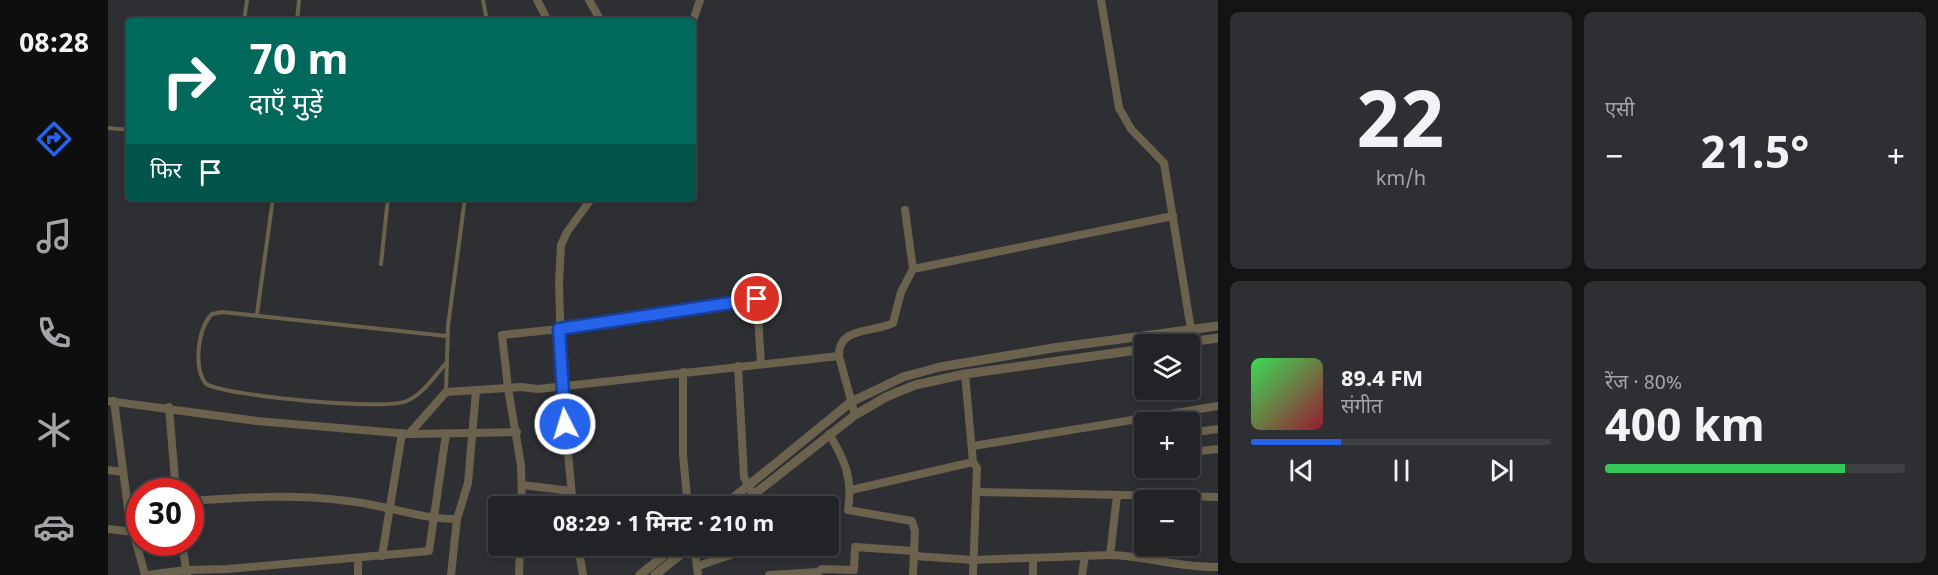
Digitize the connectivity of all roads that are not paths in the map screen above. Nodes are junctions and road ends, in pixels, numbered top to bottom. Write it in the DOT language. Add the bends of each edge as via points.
graph roads {
  1 [pos="247,0"];
  2 [pos="299,0"];
  3 [pos="483,0"];
  4 [pos="537,0"];
  5 [pos="589,0"];
  6 [pos="700,0"];
  7 [pos="1101,0"];
  8 [pos="244,18"];
  9 [pos="297,18"];
  10 [pos="486,18"];
  11 [pos="546,18"];
  12 [pos="599,18"];
  13 [pos="694,18"];
  14 [pos="108,128"];
  15 [pos="126,130"];
  16 [pos="273,201"];
  17 [pos="388,201"];
  18 [pos="465,201"];
  19 [pos="590,201"];
  20 [pos="904,210"];
  21 [pos="1173,216"];
  22 [pos="381,264"];
  23 [pos="913,269"];
  24 [pos="257,314"];
  25 [pos="1218,326"];
  26 [pos="559,329"];
  27 [pos="1191,330"];
  28 [pos="1192,334"];
  29 [pos="447,336"];
  30 [pos="1218,338"];
  31 [pos="1200,341"];
  32 [pos="1134,350"];
  33 [pos="839,356"];
  34 [pos="446,363"];
  35 [pos="761,364"];
  36 [pos="738,366"];
  37 [pos="683,372"];
  38 [pos="965,375"];
  39 [pos="562,387"];
  40 [pos="508,388"];
  41 [pos="476,390"];
  42 [pos="446,392"];
  43 [pos="111,401"];
  44 [pos="851,402"];
  45 [pos="1218,406"];
  46 [pos="169,407"];
  47 [pos="855,415"];
  48 [pos="1218,429"];
  49 [pos="517,432"];
  50 [pos="1200,432"];
  51 [pos="406,434"];
  52 [pos="446,434"];
  53 [pos="829,434"];
  54 [pos="473,435"];
  55 [pos="973,446"];
  56 [pos="1218,449"];
  57 [pos="1200,451"];
  58 [pos="973,462"];
  59 [pos="108,470"];
  60 [pos="123,472"];
  61 [pos="175,478"];
  62 [pos="522,485"];
  63 [pos="748,485"];
  64 [pos="851,490"];
  65 [pos="571,491"];
  66 [pos="976,492"];
  67 [pos="126,493"];
  68 [pos="753,495"];
  69 [pos="522,496"];
  70 [pos="572,496"];
  71 [pos="687,496"];
  72 [pos="735,496"];
  73 [pos="1117,496"];
  74 [pos="1218,497"];
  75 [pos="204,500"];
  76 [pos="391,509"];
  77 [pos="435,519"];
  78 [pos="457,519"];
  79 [pos="108,529"];
  80 [pos="126,531"];
  81 [pos="914,553"];
  82 [pos="1110,555"];
  83 [pos="140,556"];
  84 [pos="184,556"];
  85 [pos="382,556"];
  86 [pos="520,556"];
  87 [pos="580,556"];
  88 [pos="663,556"];
  89 [pos="679,556"];
  90 [pos="694,556"];
  91 [pos="733,556"];
  92 [pos="1085,556"];
  93 [pos="1033,558"];
  94 [pos="358,559"];
  95 [pos="973,560"];
  96 [pos="1218,567"];
  97 [pos="698,571"];
  98 [pos="187,572"];
  99 [pos="856,572"];
  100 [pos="146,575"];
  101 [pos="358,575"];
  102 [pos="451,575"];
  103 [pos="519,575"];
  104 [pos="583,575"];
  105 [pos="640,575"];
  106 [pos="655,575"];
  107 [pos="768,575"];
  108 [pos="913,575"];
  109 [pos="973,575"];
  110 [pos="1033,575"];
  111 [pos="1082,575"];
  1 -- 8 [label="lane"];
  2 -- 9 [label="lane"];
  3 -- 10 [label="lane"];
  4 -- 11 [label="street"];
  5 -- 12 [label="street"];
  6 -- 13 [label="street"];
  7 -- 21 [label="street" via="1119,108 1131,129 1164,163"];
  14 -- 15 [label="lane"];
  16 -- 24 [label="lane"];
  17 -- 22 [label="lane"];
  18 -- 29 [label="lane"];
  19 -- 26 [label="street" via="561,245"];
  20 -- 23 [label="street"];
  21 -- 23 [label="street"];
  21 -- 27 [label="street"];
  23 -- 33 [label="street" via="893,323 845,338"];
  24 -- 29 [label="lane"];
  24 -- 34 [label="lane" via="222,312 208,318 199,368 206,384 222,390 313,400 395,404 416,397"];
  25 -- 27 [label="street"];
  26 -- 35 [label="street" via="757,299"];
  26 -- 39 [label="street"];
  26 -- 40 [label="street" via="502,336"];
  27 -- 28 [label="street"];
  27 -- 44 [label="street" via="921,371 875,388"];
  29 -- 34 [label="lane"];
  30 -- 31 [label="street"];
  32 -- 38 [label="street"];
  33 -- 35 [label="street"];
  33 -- 44 [label="street"];
  34 -- 42 [label="lane"];
  35 -- 36 [label="street"];
  36 -- 37 [label="street"];
  36 -- 63 [label="street" via="744,477"];
  37 -- 39 [label="street"];
  37 -- 71 [label="street" via="682,455"];
  38 -- 47 [label="street" via="915,385"];
  38 -- 55 [label="street"];
  39 -- 40 [label="street"];
  39 -- 65 [label="street"];
  40 -- 41 [label="street"];
  40 -- 49 [label="street"];
  41 -- 42 [label="street"];
  41 -- 54 [label="street"];
  42 -- 51 [label="street"];
  43 -- 46 [label="street"];
  43 -- 60 [label="street"];
  44 -- 47 [label="street"];
  44 -- 63 [label="street"];
  45 -- 55 [label="street"];
  46 -- 51 [label="street" via="257,421"];
  46 -- 61 [label="street"];
  47 -- 53 [label="street"];
  48 -- 50 [label="street"];
  49 -- 54 [label="street"];
  49 -- 62 [label="street"];
  51 -- 52 [label="street"];
  51 -- 76 [label="street"];
  52 -- 54 [label="street"];
  52 -- 77 [label="street"];
  53 -- 64 [label="street" via="847,470"];
  53 -- 68 [label="street"];
  54 -- 78 [label="street" via="468,483"];
  55 -- 58 [label="street"];
  56 -- 57 [label="street"];
  58 -- 64 [label="street"];
  58 -- 66 [label="street" via="977,468"];
  59 -- 60 [label="street"];
  60 -- 67 [label="street"];
  62 -- 65 [label="street"];
  62 -- 69 [label="street"];
  63 -- 68 [label="street"];
  63 -- 72 [label="street"];
  64 -- 81 [label="street" via="848,510 912,521"];
  65 -- 70 [label="street"];
  66 -- 73 [label="street"];
  66 -- 95 [label="street"];
  73 -- 74 [label="street"];
  73 -- 82 [label="street"];
  75 -- 76 [label="street" via="276,495"];
  76 -- 77 [label="street"];
  76 -- 85 [label="street"];
  77 -- 78 [label="street"];
  77 -- 85 [label="street" via="429,551"];
  78 -- 102 [label="street"];
  79 -- 80 [label="street"];
  81 -- 95 [label="street"];
  81 -- 99 [label="street" via="855,547"];
  81 -- 108 [label="street"];
  82 -- 92 [label="street"];
  82 -- 96 [label="street" via="1184,567"];
  83 -- 100 [label="street"];
  84 -- 98 [label="street"];
  85 -- 94 [label="street"];
  86 -- 103 [label="street"];
  87 -- 104 [label="street"];
  88 -- 105 [label="street"];
  89 -- 106 [label="street"];
  90 -- 97 [label="street"];
  91 -- 97 [label="street"];
  92 -- 93 [label="street"];
  92 -- 111 [label="street"];
  93 -- 95 [label="street"];
  93 -- 110 [label="street"];
  94 -- 98 [label="street"];
  94 -- 101 [label="street"];
  95 -- 109 [label="street"];
  98 -- 100 [label="street"];
  99 -- 107 [label="street" via="822,569"];
}
